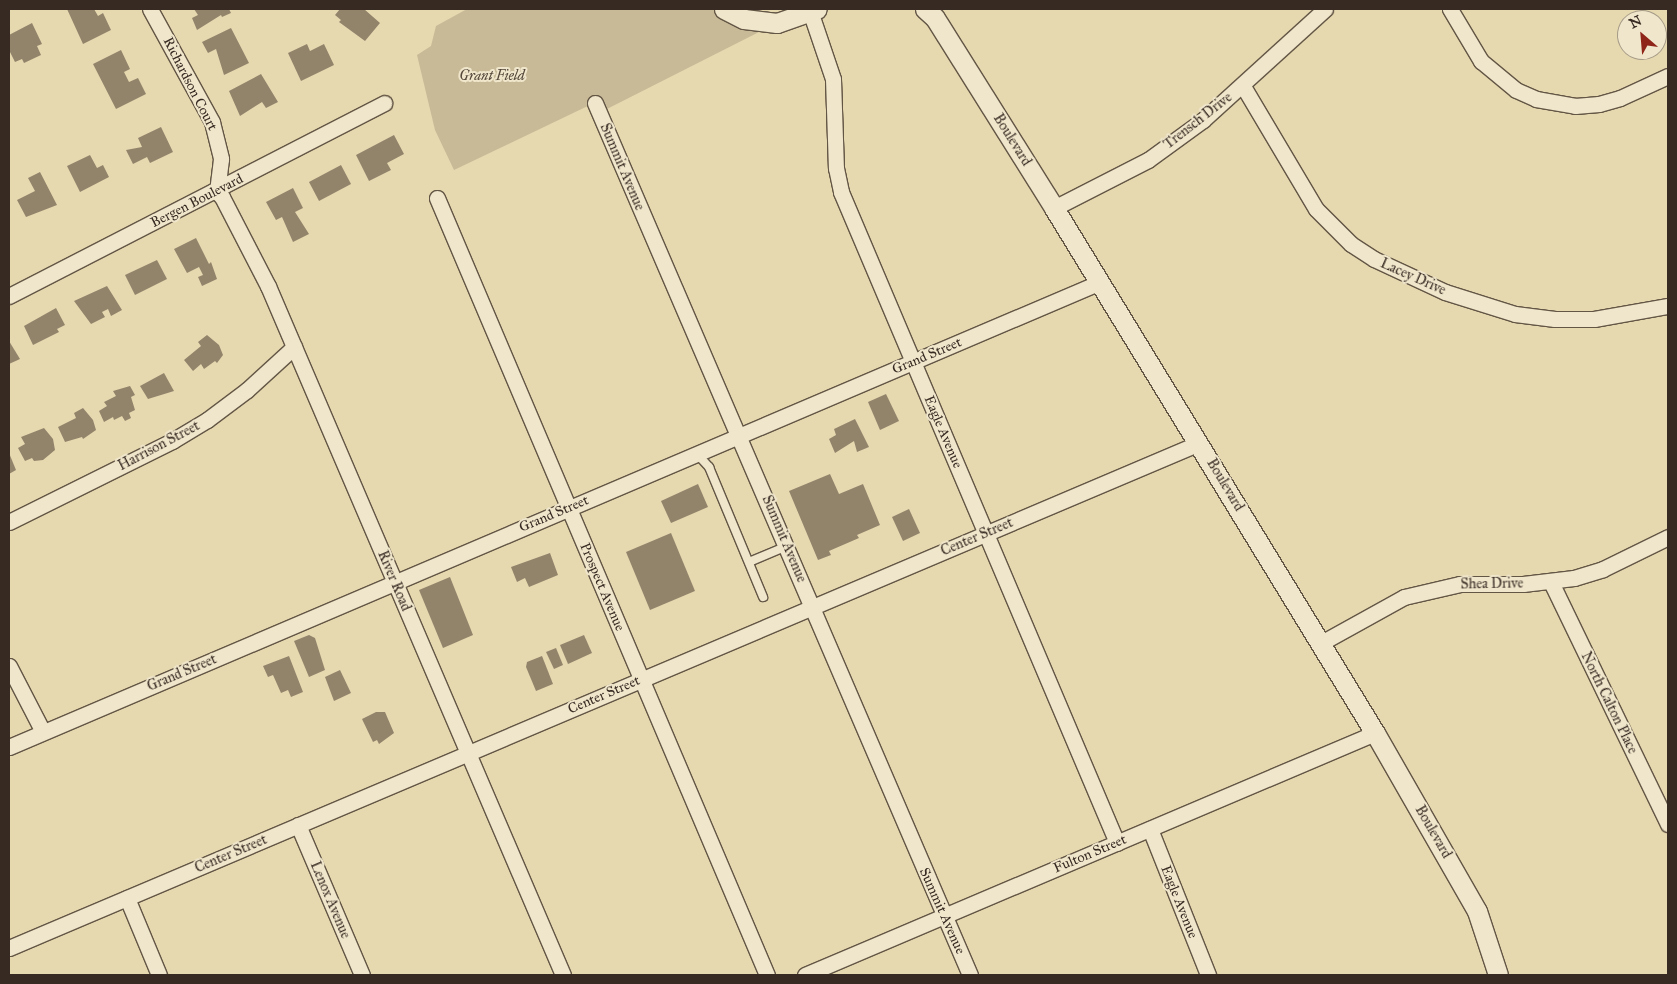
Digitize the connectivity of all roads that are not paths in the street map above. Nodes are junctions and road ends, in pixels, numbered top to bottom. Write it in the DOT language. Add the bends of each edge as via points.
graph roads {
  1 [pos="150,9"];
  2 [pos="724,9"];
  3 [pos="925,9"];
  4 [pos="1325,9"];
  5 [pos="1450,9"];
  6 [pos="813,10"];
  7 [pos="1668,76"];
  8 [pos="1243,86"];
  9 [pos="595,103"];
  10 [pos="384,104"];
  11 [pos="216,192"];
  12 [pos="437,198"];
  13 [pos="1054,208"];
  14 [pos="1100,282"];
  15 [pos="9,296"];
  16 [pos="1668,306"];
  17 [pos="294,347"];
  18 [pos="913,362"];
  19 [pos="740,436"];
  20 [pos="1199,443"];
  21 [pos="697,454"];
  22 [pos="569,508"];
  23 [pos="9,522"];
  24 [pos="986,533"];
  25 [pos="1668,537"];
  26 [pos="787,546"];
  27 [pos="749,562"];
  28 [pos="395,582"];
  29 [pos="1551,582"];
  30 [pos="763,598"];
  31 [pos="812,607"];
  32 [pos="1321,643"];
  33 [pos="9,666"];
  34 [pos="641,679"];
  35 [pos="43,732"];
  36 [pos="1375,733"];
  37 [pos="9,746"];
  38 [pos="468,753"];
  39 [pos="1668,824"];
  40 [pos="298,825"];
  41 [pos="1150,828"];
  42 [pos="1117,843"];
  43 [pos="127,898"];
  44 [pos="943,916"];
  45 [pos="9,948"];
  46 [pos="160,975"];
  47 [pos="362,975"];
  48 [pos="563,975"];
  49 [pos="767,975"];
  50 [pos="805,975"];
  51 [pos="970,975"];
  52 [pos="1208,975"];
  53 [pos="1498,975"];
  1 -- 11 [label="street, Richardson Court" via="212,122 221,159"];
  2 -- 6 [label="street" via="744,19 763,23 777,23"];
  3 -- 13 [label="street, Boulevard" via="935,18"];
  4 -- 8 [label="street, Trensch Drive"];
  5 -- 7 [label="street" via="1481,61 1510,86 1536,99 1575,106 1599,104"];
  6 -- 18 [label="street, Eagle Avenue" via="833,79 836,168 841,192"];
  8 -- 13 [label="street, Trensch Drive" via="1148,160"];
  8 -- 16 [label="street, Lacey Drive" via="1316,209 1351,244 1374,259 1445,292 1516,314 1594,319"];
  9 -- 19 [label="street, Summit Avenue"];
  10 -- 11 [label="street, Bergen Boulevard"];
  11 -- 15 [label="street, Bergen Boulevard"];
  11 -- 17 [label="street, River Road" via="222,197 268,286"];
  12 -- 22 [label="street, Prospect Avenue"];
  13 -- 14 [label="street, Boulevard"];
  14 -- 18 [label="street, Grand Street"];
  14 -- 20 [label="street, Boulevard"];
  17 -- 23 [label="street, Harrison Street" via="208,420"];
  17 -- 28 [label="street, River Road"];
  18 -- 19 [label="street, Grand Street"];
  18 -- 24 [label="street, Eagle Avenue"];
  19 -- 21 [label="street, Grand Street"];
  19 -- 26 [label="street, Summit Avenue"];
  20 -- 24 [label="street, Center Street"];
  20 -- 32 [label="street, Boulevard"];
  21 -- 22 [label="street, Grand Street"];
  21 -- 27 [label="lane" via="709,467"];
  22 -- 28 [label="street, Grand Street"];
  22 -- 34 [label="street, Prospect Avenue"];
  24 -- 31 [label="street, Center Street"];
  24 -- 42 [label="street, Eagle Avenue"];
  25 -- 29 [label="street, Shea Drive" via="1602,568"];
  26 -- 27 [label="lane"];
  26 -- 31 [label="street, Summit Avenue"];
  27 -- 30 [label="lane"];
  28 -- 35 [label="street, Grand Street"];
  28 -- 38 [label="street, River Road"];
  29 -- 32 [label="street, Shea Drive" via="1460,584 1434,588 1380,608"];
  29 -- 39 [label="street, North Calton Place"];
  31 -- 34 [label="street, Center Street"];
  31 -- 44 [label="street, Summit Avenue"];
  32 -- 36 [label="street, Boulevard"];
  33 -- 35 [label="street"];
  34 -- 38 [label="street, Center Street"];
  34 -- 49 [label="street, Prospect Avenue"];
  35 -- 37 [label="street, Grand Street"];
  36 -- 41 [label="street, Fulton Street"];
  36 -- 53 [label="street, Boulevard" via="1477,911"];
  38 -- 40 [label="street, Center Street"];
  38 -- 48 [label="street, River Road"];
  40 -- 43 [label="street, Center Street"];
  40 -- 47 [label="street, Lenox Avenue"];
  41 -- 42 [label="street, Fulton Street"];
  41 -- 52 [label="street, Eagle Avenue"];
  42 -- 44 [label="street, Fulton Street"];
  43 -- 45 [label="street, Center Street"];
  43 -- 46 [label="street"];
  44 -- 50 [label="street, Fulton Street"];
  44 -- 51 [label="street, Summit Avenue"];
}
